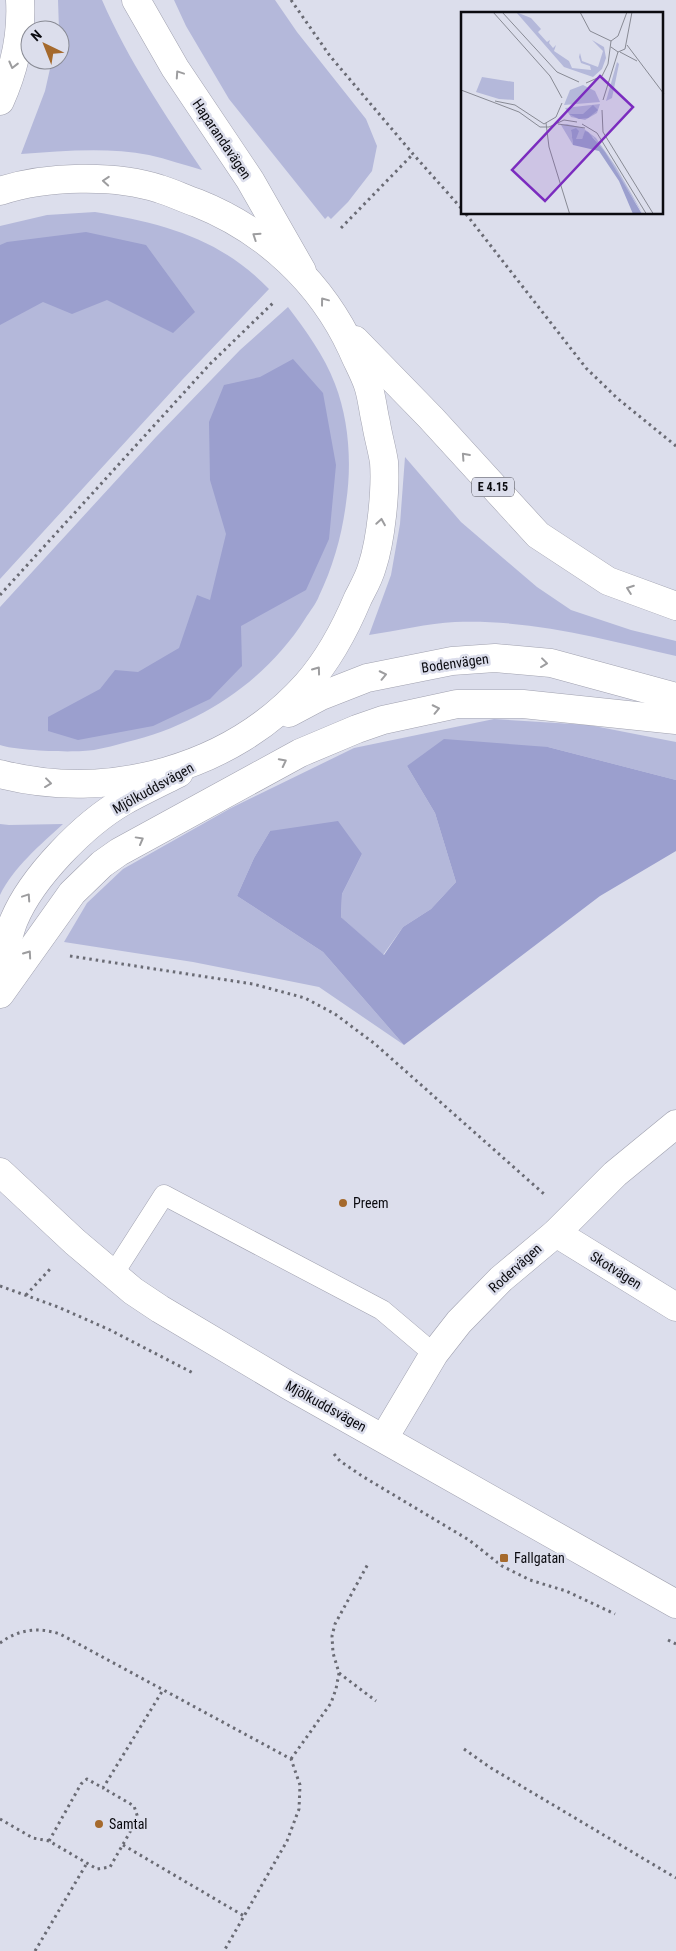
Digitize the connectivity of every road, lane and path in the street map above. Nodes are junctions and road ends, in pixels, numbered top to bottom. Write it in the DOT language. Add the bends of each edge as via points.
graph roads {
  1 [pos="20,0"];
  2 [pos="136,0"];
  3 [pos="291,0"];
  4 [pos="0,102"];
  5 [pos="413,154"];
  6 [pos="0,191"];
  7 [pos="461,208"];
  8 [pos="467,215"];
  9 [pos="341,228"];
  10 [pos="306,279"];
  11 [pos="275,301"];
  12 [pos="341,325"];
  13 [pos="676,446"];
  14 [pos="0,595"];
  15 [pos="676,606"];
  16 [pos="676,697"];
  17 [pos="676,720"];
  18 [pos="243,738"];
  19 [pos="217,753"];
  20 [pos="0,774"];
  21 [pos="62,954"];
  22 [pos="0,976"];
  23 [pos="0,994"];
  24 [pos="676,1124"];
  25 [pos="0,1172"];
  26 [pos="556,1233"];
  27 [pos="114,1273"];
  28 [pos="0,1286"];
  29 [pos="676,1307"];
  30 [pos="434,1354"];
  31 [pos="196,1375"];
  32 [pos="384,1438"];
  33 [pos="331,1450"];
  34 [pos="369,1562"];
  35 [pos="676,1604"];
  36 [pos="616,1614"];
  37 [pos="667,1640"];
  38 [pos="0,1643"];
  39 [pos="676,1644"];
  40 [pos="339,1673"];
  41 [pos="163,1690"];
  42 [pos="376,1701"];
  43 [pos="464,1749"];
  44 [pos="291,1759"];
  45 [pos="103,1788"];
  46 [pos="0,1819"];
  47 [pos="49,1841"];
  48 [pos="122,1845"];
  49 [pos="87,1864"];
  50 [pos="676,1878"];
  51 [pos="244,1916"];
  52 [pos="35,1951"];
  53 [pos="224,1951"];
  1 -- 4 [label="street, one-way" via="21,18 13,67"];
  10 -- 2 [label="street, Haparandavägen, one-way" via="250,180 174,68"];
  3 -- 5 [label="path" via="330,56"];
  5 -- 7 [label="path"];
  5 -- 9 [label="path"];
  10 -- 6 [label="street, one-way" via="272,246 223,214 159,189 130,182 71,178 18,185"];
  8 -- 13 [label="path" via="586,368"];
  12 -- 10 [label="street, one-way"];
  11 -- 14 [label="path" via="210,364"];
  15 -- 12 [label="street, E 4.15, one-way" via="608,581 538,535"];
  18 -- 12 [label="street, one-way" via="307,684 342,636 372,567 382,518 384,463 368,385"];
  18 -- 16 [label="street, Bodenvägen, one-way" via="321,696 367,678 452,660 495,658 551,664"];
  23 -- 17 [label="street, one-way" via="72,893 102,864 251,778 357,729 457,704 523,704"];
  18 -- 19 [label="street"];
  20 -- 19 [label="street, one-way" via="52,784 99,785 162,774"];
  22 -- 19 [label="street, Mjölkuddsvägen, one-way" via="13,921 24,900 52,863 83,831 123,802"];
  21 -- 26 [label="path" via="253,984 305,998 336,1014 375,1044 554,1202"];
  24 -- 26 [label="street, Rodervägen" via="614,1174"];
  25 -- 27 [label="street, Mjölkuddsvägen" via="75,1242"];
  26 -- 29 [label="street, Skotvägen"];
  26 -- 30 [label="street, Rodervägen" via="483,1298"];
  27 -- 30 [label="lane" via="164,1195 382,1310"];
  27 -- 32 [label="street, Mjölkuddsvägen" via="160,1309"];
  28 -- 31 [label="path" via="110,1330"];
  30 -- 32 [label="street, Rodervägen"];
  32 -- 35 [label="street, Mjölkuddsvägen"];
  33 -- 36 [label="path" via="340,1462 469,1540 502,1566"];
  34 -- 40 [label="path" via="335,1624 332,1636"];
  37 -- 39 [label="path"];
  38 -- 41 [label="path" via="10,1635 24,1631 46,1630 60,1634"];
  40 -- 42 [label="path"];
  40 -- 44 [label="path" via="331,1703"];
  41 -- 44 [label="path"];
  41 -- 45 [label="path"];
  43 -- 50 [label="path"];
  44 -- 51 [label="path" via="300,1785 299,1809 287,1841"];
  45 -- 47 [label="path" via="87,1779 81,1784"];
  45 -- 48 [label="path" via="134,1806 138,1818"];
  46 -- 47 [label="path" via="33,1838"];
  47 -- 49 [label="path"];
  48 -- 49 [label="path" via="110,1867 97,1869"];
  48 -- 51 [label="path"];
  49 -- 52 [label="path"];
  51 -- 53 [label="path"];
}
